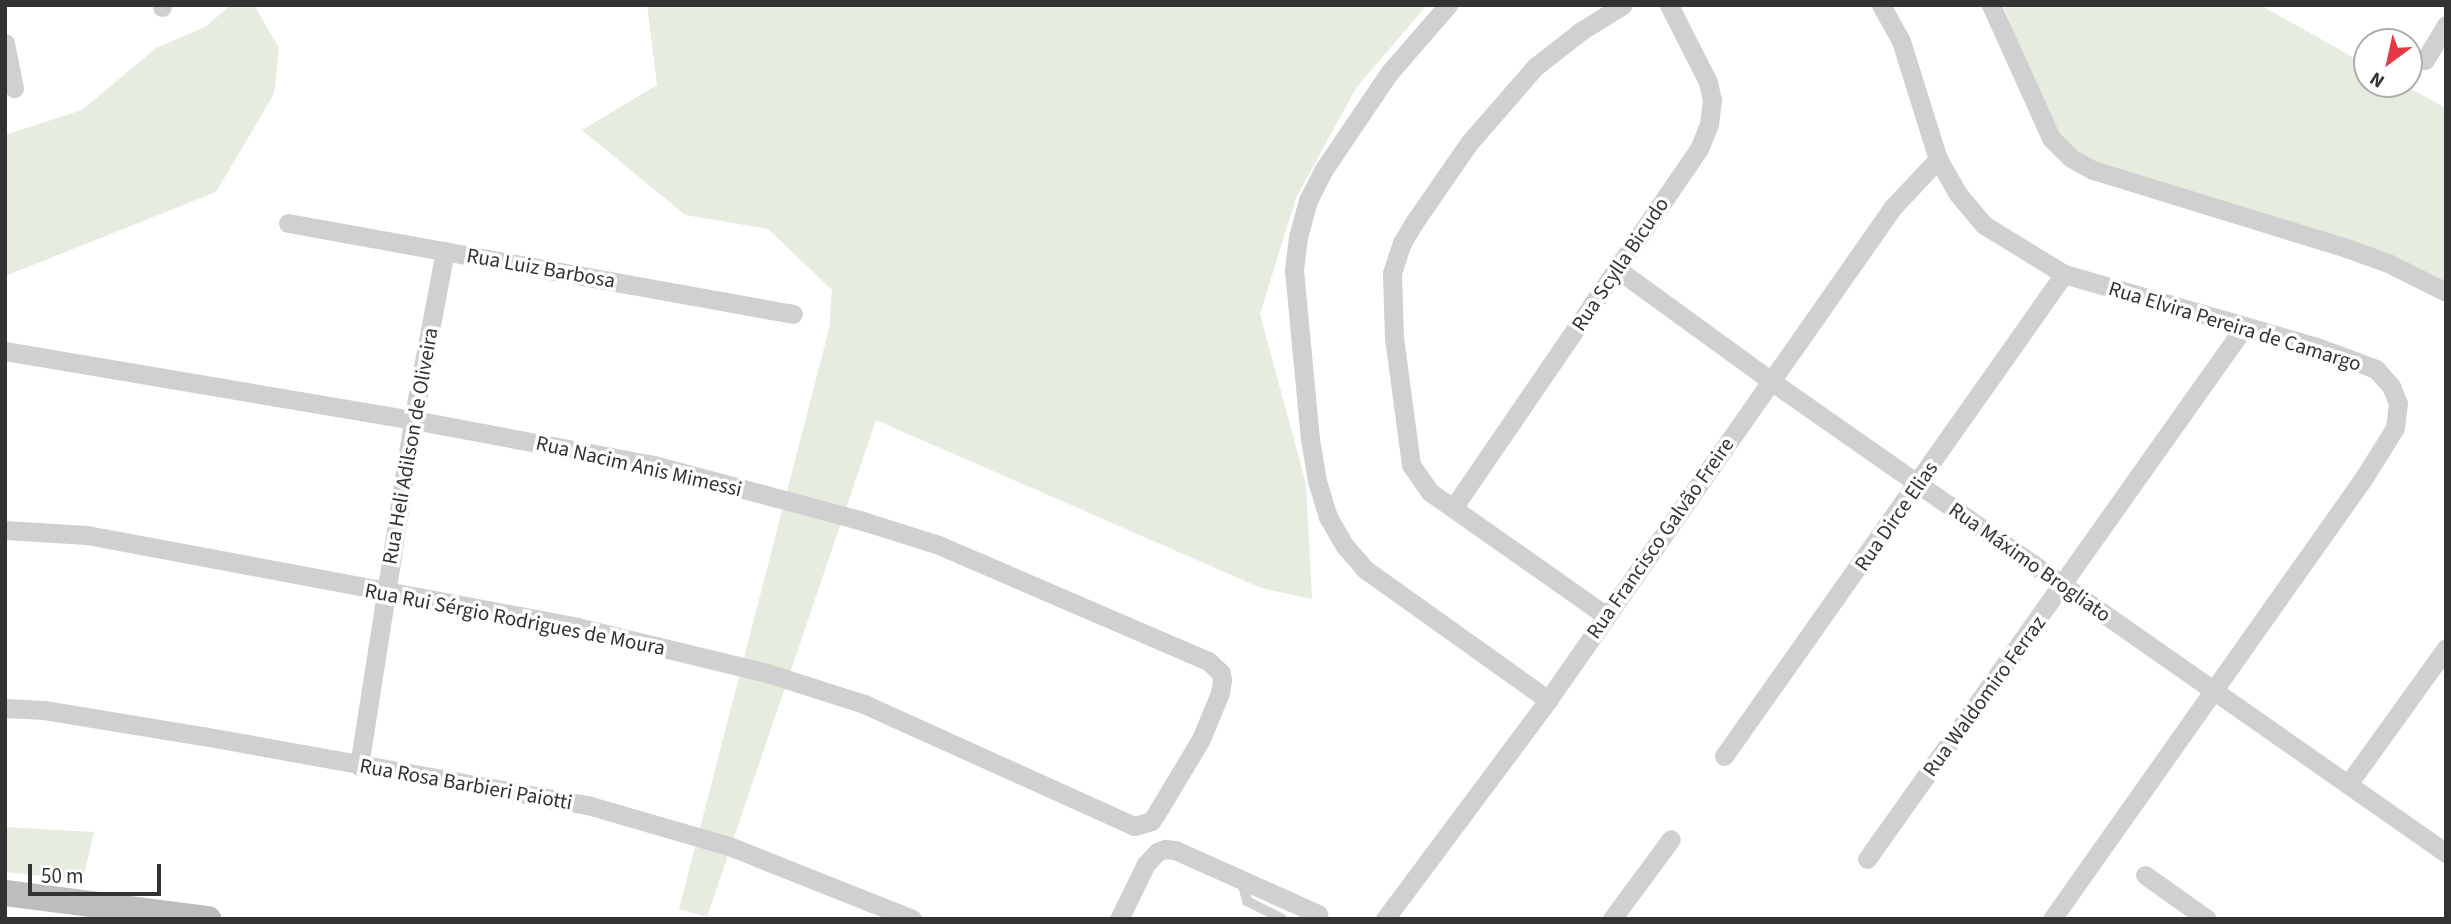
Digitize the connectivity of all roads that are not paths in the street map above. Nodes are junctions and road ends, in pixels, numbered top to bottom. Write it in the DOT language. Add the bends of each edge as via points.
graph roads {
  1 [pos="1448,5"];
  2 [pos="1623,5"];
  3 [pos="1670,5"];
  4 [pos="1881,5"];
  5 [pos="1992,5"];
  6 [pos="2446,25"];
  7 [pos="5,43"];
  8 [pos="2424,60"];
  9 [pos="14,88"];
  10 [pos="1938,159"];
  11 [pos="289,223"];
  12 [pos="445,251"];
  13 [pos="1617,269"];
  14 [pos="2064,274"];
  15 [pos="2446,292"];
  16 [pos="793,314"];
  17 [pos="2245,326"];
  18 [pos="6,351"];
  19 [pos="1771,381"];
  20 [pos="414,420"];
  21 [pos="1919,484"];
  22 [pos="1453,508"];
  23 [pos="5,530"];
  24 [pos="2063,585"];
  25 [pos="385,593"];
  26 [pos="1605,615"];
  27 [pos="2446,648"];
  28 [pos="2211,690"];
  29 [pos="1548,700"];
  30 [pos="5,708"];
  31 [pos="1724,756"];
  32 [pos="359,766"];
  33 [pos="2348,783"];
  34 [pos="1123,820"];
  35 [pos="1671,839"];
  36 [pos="2446,853"];
  37 [pos="1867,859"];
  38 [pos="2145,875"];
  39 [pos="1242,882"];
  40 [pos="5,893"];
  41 [pos="1318,914"];
  42 [pos="208,919"];
  43 [pos="912,919"];
  44 [pos="1119,919"];
  45 [pos="1282,919"];
  46 [pos="1385,919"];
  47 [pos="1612,919"];
  48 [pos="2052,919"];
  49 [pos="2207,919"];
  1 -- 29 [label="street" via="1390,73 1308,200 1294,270 1310,439 1328,517 1359,562"];
  2 -- 22 [label="street" via="1535,67 1469,143 1402,243 1392,273 1392,310 1411,465 1430,492"];
  3 -- 13 [label="street, Rua Scylla Bicudo" via="1708,82 1712,100 1709,124 1699,149"];
  4 -- 10 [label="street, Rua Elvira Pereira de Camargo" via="1901,41"];
  5 -- 15 [label="street" via="2051,138 2070,158 2093,170 2368,256"];
  6 -- 8 [label="street"];
  7 -- 9 [label="street"];
  10 -- 14 [label="street, Rua Elvira Pereira de Camargo" via="1958,194 1984,225"];
  10 -- 19 [label="street, Rua Francisco Galvão Freire" via="1893,208"];
  11 -- 12 [label="street, Rua Luiz Barbosa"];
  12 -- 16 [label="street, Rua Luiz Barbosa"];
  12 -- 20 [label="street, Rua Heli Adilson de Oliveira"];
  13 -- 19 [label="street, Rua Máximo Brogliato"];
  13 -- 22 [label="street, Rua Scylla Bicudo"];
  14 -- 17 [label="street, Rua Elvira Pereira de Camargo"];
  14 -- 21 [label="street, Rua Dirce Elias"];
  17 -- 24 [label="street, Rua Waldomiro Ferraz"];
  17 -- 28 [label="street, Rua Elvira Pereira de Camargo" via="2376,369 2392,386 2398,403 2395,428 2363,479"];
  18 -- 20 [label="street, Rua Nacim Anis Mimessi"];
  19 -- 21 [label="street, Rua Máximo Brogliato"];
  19 -- 26 [label="street, Rua Francisco Galvão Freire"];
  20 -- 25 [label="street, Rua Heli Adilson de Oliveira"];
  20 -- 34 [label="street, Rua Nacim Anis Mimessi" via="654,465 863,521 939,545 1208,661 1221,673 1220,693 1201,739 1151,821 1134,826"];
  21 -- 24 [label="street, Rua Máximo Brogliato"];
  21 -- 31 [label="street, Rua Dirce Elias"];
  22 -- 26 [label="street"];
  23 -- 25 [label="street, Rua Rui Sérgio Rodrigues de Moura" via="87,535"];
  24 -- 28 [label="street, Rua Máximo Brogliato"];
  24 -- 37 [label="street, Rua Waldomiro Ferraz"];
  25 -- 32 [label="street, Rua Heli Adilson de Oliveira"];
  25 -- 34 [label="street, Rua Rui Sérgio Rodrigues de Moura" via="577,627 779,677 864,704"];
  26 -- 29 [label="street, Rua Francisco Galvão Freire"];
  27 -- 33 [label="street"];
  28 -- 33 [label="street, Rua Máximo Brogliato"];
  28 -- 48 [label="street, Rua Elvira Pereira de Camargo"];
  29 -- 46 [label="street, Rua Francisco Galvão Freire"];
  30 -- 32 [label="street, Rua Rosa Barbieri Paiotti" via="203,736"];
  32 -- 43 [label="street, Rua Rosa Barbieri Paiotti" via="591,806 729,846"];
  33 -- 36 [label="street, Rua Máximo Brogliato"];
  35 -- 47 [label="street"];
  38 -- 49 [label="street"];
  39 -- 41 [label="street"];
  39 -- 44 [label="street" via="1165,849 1146,864"];
  39 -- 45 [label="lane" via="1247,901"];
  40 -- 42 [label="street"];
}
